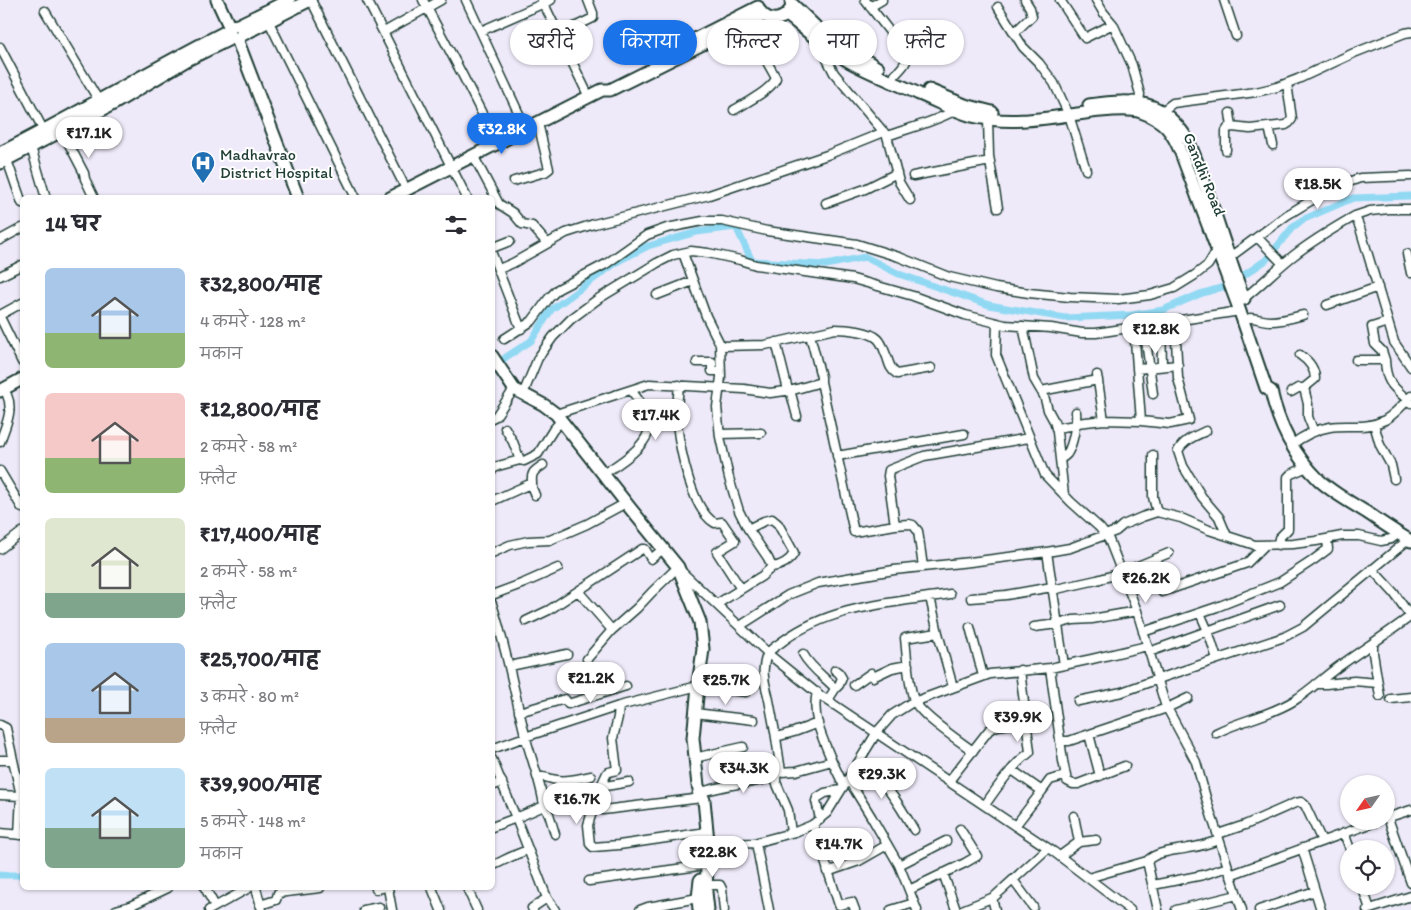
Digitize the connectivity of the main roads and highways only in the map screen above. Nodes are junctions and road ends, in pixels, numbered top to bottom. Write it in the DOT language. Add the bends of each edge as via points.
graph roads {
  1 [pos="217,0"];
  2 [pos="289,0"];
  3 [pos="310,0"];
  4 [pos="791,2"];
  5 [pos="760,7"];
  6 [pos="787,15"];
  7 [pos="809,24"];
  8 [pos="809,29"];
  9 [pos="235,32"];
  10 [pos="858,65"];
  11 [pos="872,65"];
  12 [pos="602,90"];
  13 [pos="1068,111"];
  14 [pos="46,135"];
  15 [pos="2,159"];
  16 [pos="408,193"];
  17 [pos="297,195"];
  18 [pos="1230,273"];
  19 [pos="1238,292"];
  20 [pos="495,360"];
  21 [pos="20,380"];
  22 [pos="20,388"];
  23 [pos="1271,391"];
  24 [pos="2,394"];
  25 [pos="1406,538"];
  26 [pos="699,794"];
  27 [pos="704,845"];
  28 [pos="699,910"];
  29 [pos="708,910"];
  1 -- 9 [label="main road"];
  2 -- 9 [label="main road"];
  3 -- 9 [label="main road" via="269,22"];
  4 -- 6 [label="main road"];
  4 -- 7 [label="main road"];
  5 -- 6 [label="main road" via="773,20"];
  5 -- 12 [label="main road" via="608,83"];
  5 -- 12 [label="main road" via="745,23 610,90"];
  6 -- 8 [label="main road, Gandhi Road"];
  9 -- 14 [label="main road" via="182,54"];
  9 -- 14 [label="main road" via="115,103 62,131"];
  9 -- 17 [label="main road"];
  10 -- 13 [label="main road, Gandhi Road" via="956,110 988,119 1026,121"];
  11 -- 13 [label="main road" via="965,105 996,113"];
  12 -- 16 [label="main road" via="452,166"];
  13 -- 18 [label="main road, Gandhi Road" via="1139,111 1165,126 1176,140"];
  13 -- 18 [label="main road" via="1107,102 1139,103 1155,108 1176,124 1188,141 1230,256"];
  14 -- 15 [label="main road"];
  14 -- 15 [label="main road" via="31,147"];
  18 -- 19 [label="main road, Gandhi Road"];
  19 -- 23 [label="main road" via="1250,318 1270,378"];
  19 -- 23 [label="main road, Gandhi Road" via="1240,311 1266,388"];
  20 -- 26 [label="main road" via="516,390 544,405 558,417 679,569 700,622 703,649 693,738"];
  21 -- 24 [label="main road"];
  22 -- 24 [label="main road"];
  23 -- 25 [label="main road, Gandhi Road" via="1282,429 1307,467 1334,492"];
  26 -- 27 [label="main road"];
  26 -- 27 [label="main road" via="700,833"];
  27 -- 28 [label="main road" via="699,866"];
  27 -- 29 [label="main road"];
}
